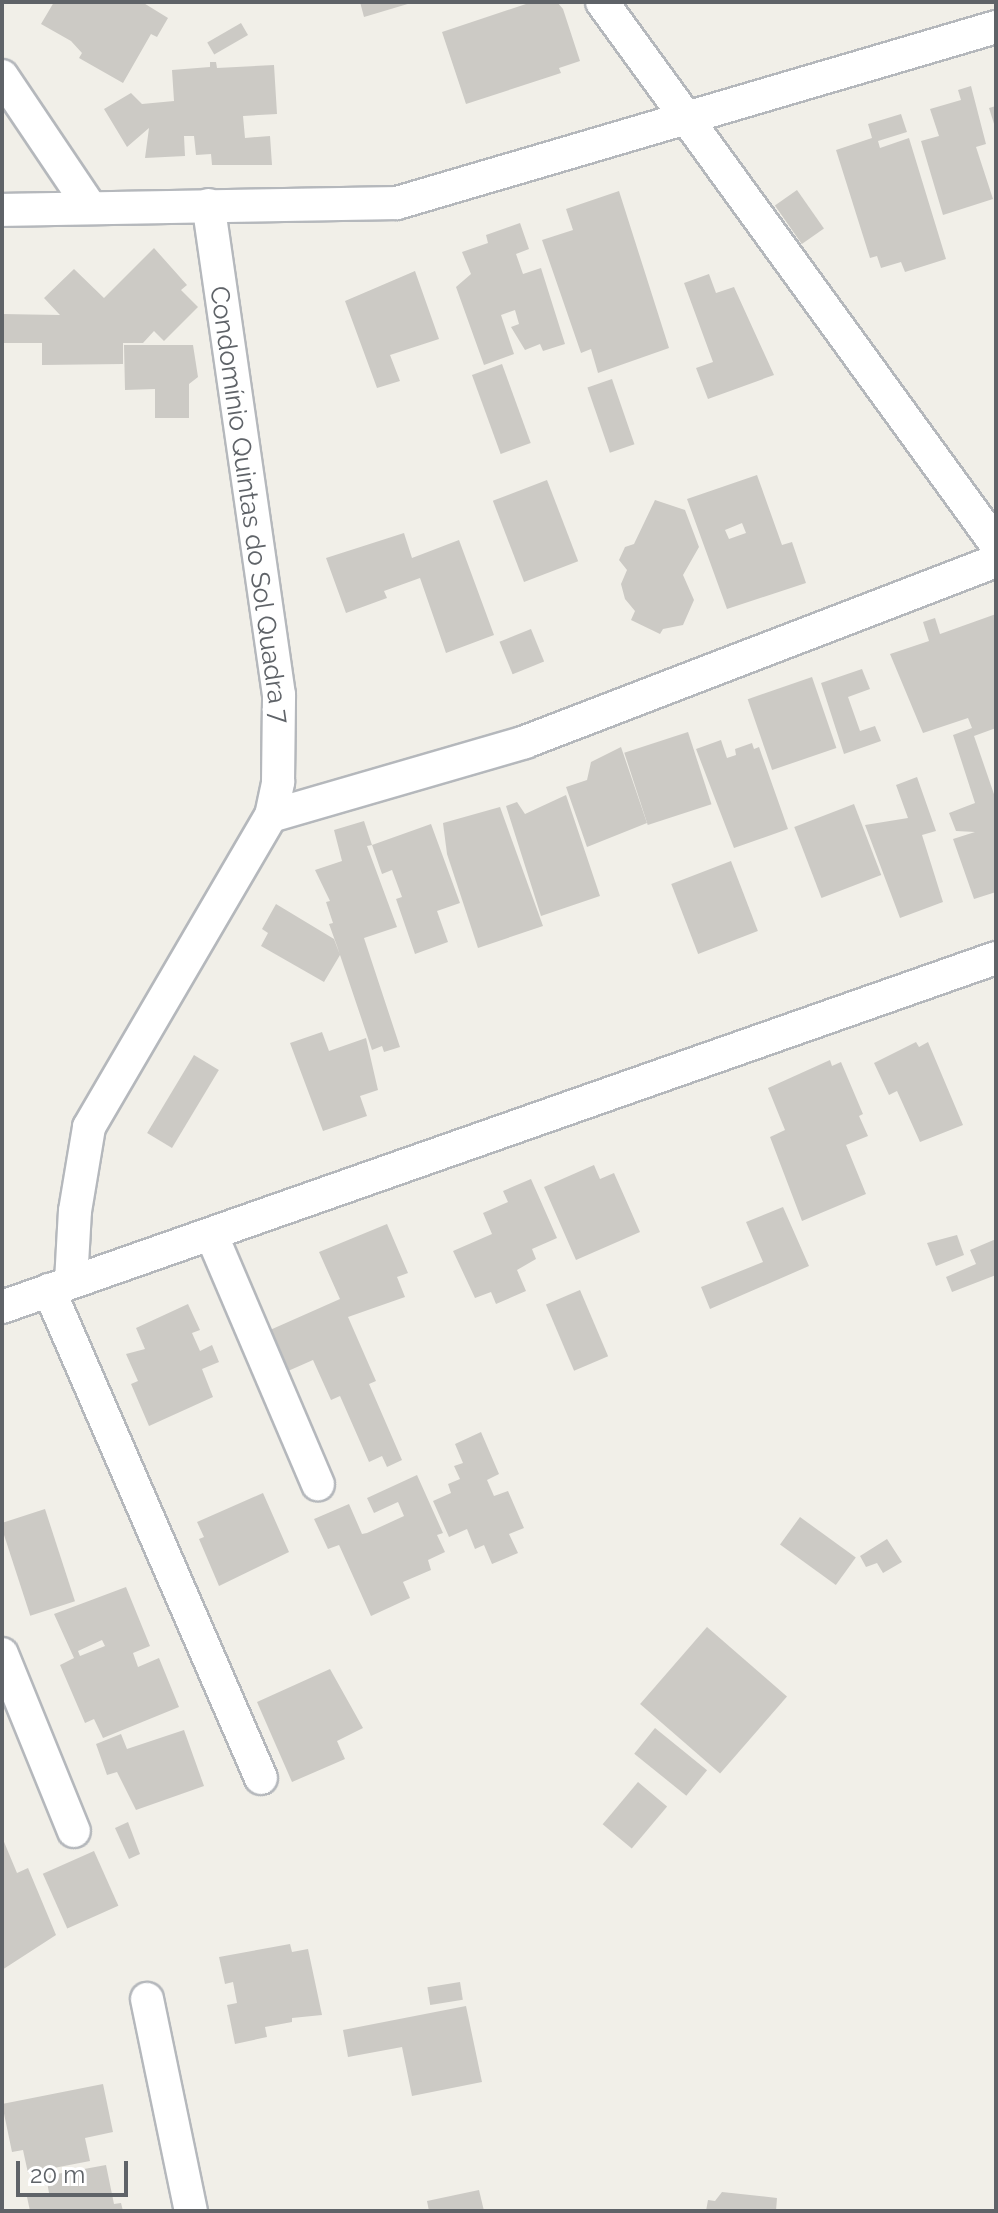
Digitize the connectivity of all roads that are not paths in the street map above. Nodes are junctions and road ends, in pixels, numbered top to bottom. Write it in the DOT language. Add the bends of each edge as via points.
graph roads {
  1 [pos="602,2"];
  2 [pos="996,27"];
  3 [pos="2,76"];
  4 [pos="686,120"];
  5 [pos="208,205"];
  6 [pos="90,207"];
  7 [pos="2,210"];
  8 [pos="996,544"];
  9 [pos="996,561"];
  10 [pos="271,816"];
  11 [pos="996,958"];
  12 [pos="212,1236"];
  13 [pos="60,1286"];
  14 [pos="2,1307"];
  15 [pos="318,1484"];
  16 [pos="2,1654"];
  17 [pos="261,1778"];
  18 [pos="74,1831"];
  19 [pos="147,1999"];
  20 [pos="191,2211"];
  1 -- 4 [label="street"];
  2 -- 4 [label="street"];
  3 -- 6 [label="street"];
  4 -- 5 [label="street" via="397,203"];
  4 -- 8 [label="street"];
  5 -- 6 [label="street"];
  5 -- 10 [label="street, Condomínio Quintas do Sol Quadra 7" via="279,695 279,771"];
  6 -- 7 [label="street"];
  9 -- 10 [label="street" via="525,742"];
  10 -- 13 [label="street, Condomínio Quintas do Sol Quadra 7" via="89,1127"];
  11 -- 12 [label="street"];
  12 -- 13 [label="street"];
  12 -- 15 [label="street"];
  13 -- 14 [label="street"];
  13 -- 17 [label="street"];
  16 -- 18 [label="street"];
  19 -- 20 [label="street"];
}
